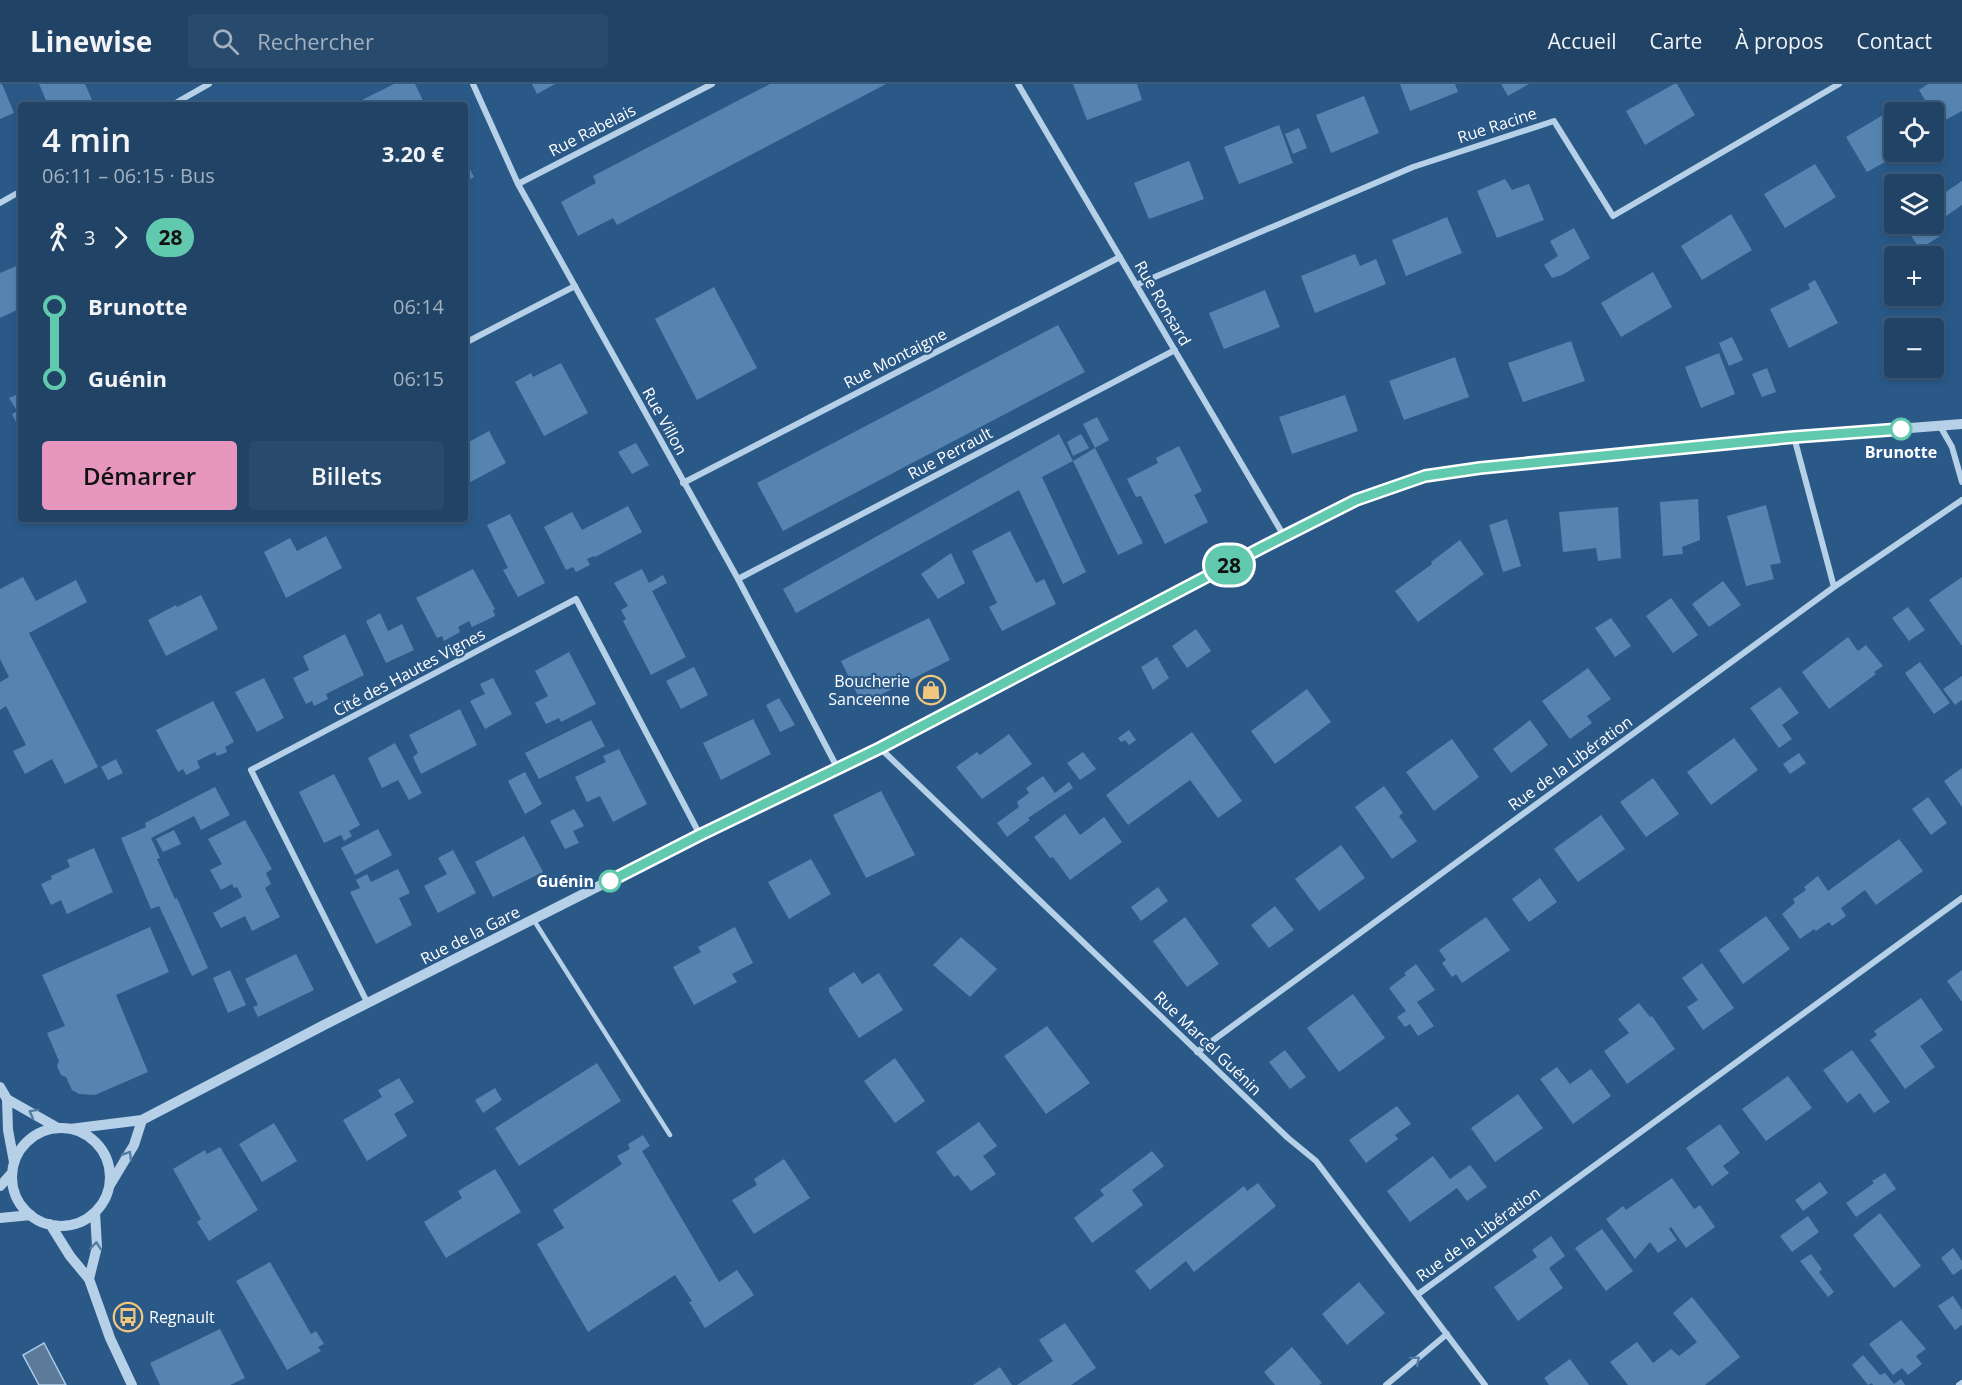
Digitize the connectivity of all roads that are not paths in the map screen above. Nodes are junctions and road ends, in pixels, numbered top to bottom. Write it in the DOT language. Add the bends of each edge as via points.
graph roads {
  1 [pos="209,84"];
  2 [pos="473,84"];
  3 [pos="712,84"];
  4 [pos="1018,84"];
  5 [pos="1839,84"];
  6 [pos="177,102"];
  7 [pos="518,184"];
  8 [pos="18,193"];
  9 [pos="0,203"];
  10 [pos="1120,257"];
  11 [pos="1136,285"];
  12 [pos="575,286"];
  13 [pos="468,341"];
  14 [pos="1175,350"];
  15 [pos="1962,424"];
  16 [pos="1940,426"];
  17 [pos="1794,437"];
  18 [pos="1962,482"];
  19 [pos="683,483"];
  20 [pos="1962,500"];
  21 [pos="1284,536"];
  22 [pos="738,579"];
  23 [pos="1834,587"];
  24 [pos="880,748"];
  25 [pos="838,769"];
  26 [pos="700,835"];
  27 [pos="1962,898"];
  28 [pos="533,920"];
  29 [pos="368,1004"];
  30 [pos="1197,1052"];
  31 [pos="0,1087"];
  32 [pos="7,1099"];
  33 [pos="142,1120"];
  34 [pos="64,1128"];
  35 [pos="670,1135"];
  36 [pos="13,1168"];
  37 [pos="0,1186"];
  38 [pos="108,1188"];
  39 [pos="95,1212"];
  40 [pos="31,1215"];
  41 [pos="0,1218"];
  42 [pos="50,1224"];
  43 [pos="89,1279"];
  44 [pos="1417,1295"];
  45 [pos="1447,1334"];
  46 [pos="132,1385"];
  47 [pos="1386,1385"];
  48 [pos="1485,1385"];
  1 -- 6 [label="street"];
  2 -- 7 [label="street, Rue Villon"];
  3 -- 7 [label="street, Rue Rabelais"];
  4 -- 10 [label="street, Rue Ronsard"];
  5 -- 11 [label="street, Rue Racine" via="1613,216 1554,121 1413,167"];
  7 -- 12 [label="street, Rue Villon"];
  8 -- 9 [label="street"];
  10 -- 11 [label="street, Rue Ronsard"];
  10 -- 19 [label="street, Rue Montaigne"];
  11 -- 14 [label="street, Rue Ronsard"];
  12 -- 13 [label="street"];
  12 -- 19 [label="street, Rue Villon"];
  14 -- 21 [label="street, Rue Ronsard"];
  14 -- 22 [label="street, Rue Perrault"];
  15 -- 16 [label="street, Rue de la Gare"];
  16 -- 17 [label="street, Rue de la Gare"];
  16 -- 18 [label="street" via="1952,447"];
  17 -- 21 [label="street, Rue de la Gare" via="1425,476 1356,500"];
  17 -- 23 [label="street"];
  19 -- 22 [label="street, Rue Villon"];
  20 -- 23 [label="street, Rue de la Libération"];
  21 -- 24 [label="street, Rue de la Gare"];
  22 -- 25 [label="street, Rue Villon"];
  23 -- 30 [label="street, Rue de la Libération"];
  24 -- 25 [label="street, Rue de la Gare"];
  24 -- 30 [label="street, Rue Marcel Guénin"];
  25 -- 26 [label="street, Rue de la Gare"];
  26 -- 28 [label="street, Rue de la Gare"];
  26 -- 29 [label="street, Cité des Hautes Vignes" via="576,599 251,770"];
  27 -- 44 [label="street, Rue de la Libération"];
  28 -- 29 [label="street, Rue de la Gare"];
  28 -- 35 [label="lane"];
  29 -- 33 [label="street, Rue de la Gare"];
  30 -- 44 [label="street, Rue Marcel Guénin" via="1316,1161"];
  31 -- 32 [label="street"];
  34 -- 32 [label="street, one-way"];
  32 -- 36 [label="street"];
  33 -- 34 [label="street, Rue de la Gare"];
  38 -- 33 [label="street, one-way" via="134,1145"];
  34 -- 36 [label="street" via="31,1138"];
  34 -- 38 [label="street" via="84,1134 102,1150 110,1173"];
  36 -- 37 [label="street"];
  36 -- 40 [label="street" via="14,1189"];
  38 -- 39 [label="street"];
  39 -- 42 [label="street" via="82,1221"];
  43 -- 39 [label="street, one-way" via="97,1246"];
  40 -- 41 [label="street"];
  40 -- 42 [label="street"];
  42 -- 43 [label="street"];
  43 -- 46 [label="street"];
  44 -- 45 [label="street, Rue Marcel Guénin"];
  47 -- 45 [label="street, one-way"];
  45 -- 48 [label="street, Rue Marcel Guénin"];
}
